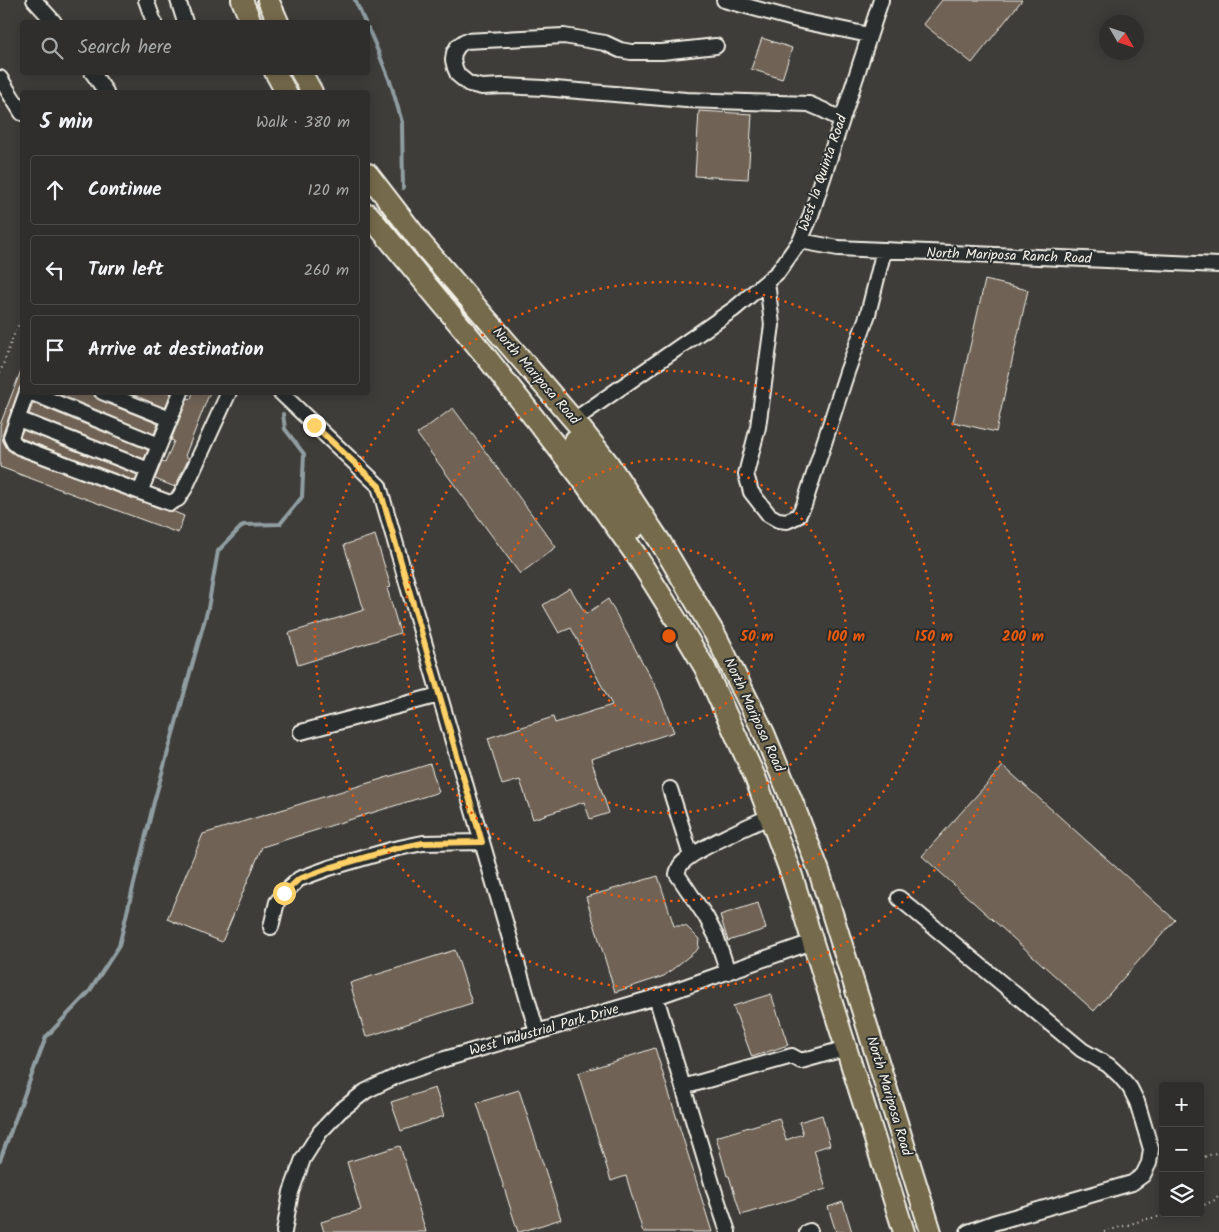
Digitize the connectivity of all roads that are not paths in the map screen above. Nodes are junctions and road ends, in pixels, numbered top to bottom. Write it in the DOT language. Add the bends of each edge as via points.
graph roads {
  1 [pos="34,0"];
  2 [pos="146,0"];
  3 [pos="178,0"];
  4 [pos="242,0"];
  5 [pos="268,0"];
  6 [pos="724,0"];
  7 [pos="881,0"];
  8 [pos="52,20"];
  9 [pos="153,20"];
  10 [pos="184,20"];
  11 [pos="250,20"];
  12 [pos="277,20"];
  13 [pos="869,35"];
  14 [pos="716,46"];
  15 [pos="94,75"];
  16 [pos="277,75"];
  17 [pos="303,75"];
  18 [pos="0,78"];
  19 [pos="105,90"];
  20 [pos="285,90"];
  21 [pos="311,90"];
  22 [pos="20,110"];
  23 [pos="842,120"];
  24 [pos="370,177"];
  25 [pos="370,216"];
  26 [pos="800,241"];
  27 [pos="884,250"];
  28 [pos="417,257"];
  29 [pos="1219,265"];
  30 [pos="767,281"];
  31 [pos="28,395"];
  32 [pos="36,395"];
  33 [pos="109,395"];
  34 [pos="180,395"];
  35 [pos="228,395"];
  36 [pos="283,395"];
  37 [pos="18,419"];
  38 [pos="170,420"];
  39 [pos="574,420"];
  40 [pos="159,445"];
  41 [pos="148,470"];
  42 [pos="140,492"];
  43 [pos="439,695"];
  44 [pos="301,732"];
  45 [pos="764,733"];
  46 [pos="741,745"];
  47 [pos="670,789"];
  48 [pos="771,816"];
  49 [pos="482,842"];
  50 [pos="691,856"];
  51 [pos="899,898"];
  52 [pos="271,927"];
  53 [pos="812,942"];
  54 [pos="728,972"];
  55 [pos="656,997"];
  56 [pos="537,1032"];
  57 [pos="847,1048"];
  58 [pos="683,1087"];
  59 [pos="903,1140"];
  60 [pos="284,1232"];
  61 [pos="728,1232"];
  62 [pos="904,1232"];
  63 [pos="932,1232"];
  64 [pos="968,1232"];
  1 -- 8 [label="street"];
  2 -- 9 [label="street"];
  3 -- 10 [label="street"];
  4 -- 11 [label="highway"];
  5 -- 12 [label="highway"];
  6 -- 13 [label="street"];
  7 -- 13 [label="street, West la Quinta Road"];
  13 -- 23 [label="street, West la Quinta Road"];
  14 -- 23 [label="street" via="630,52 605,43 564,36 465,41 454,53 453,60 462,79 482,87 809,104"];
  15 -- 19 [label="street"];
  16 -- 20 [label="highway"];
  17 -- 21 [label="highway"];
  18 -- 22 [label="street"];
  23 -- 26 [label="street, West la Quinta Road"];
  24 -- 28 [label="highway, North Mariposa Road"];
  25 -- 28 [label="highway, North Mariposa Road"];
  26 -- 27 [label="street, North Mariposa Ranch Road" via="838,248"];
  26 -- 30 [label="street, West la Quinta Road" via="778,272"];
  27 -- 29 [label="street, North Mariposa Ranch Road"];
  27 -- 30 [label="street" via="868,314 804,505 798,516 787,520 769,515 751,492 746,474 758,427 772,325"];
  28 -- 39 [label="highway, North Mariposa Road"];
  28 -- 46 [label="highway, North Mariposa Road" via="636,555 705,668"];
  30 -- 39 [label="street, West la Quinta Road" via="734,309"];
  31 -- 37 [label="street"];
  32 -- 40 [label="street"];
  33 -- 38 [label="street"];
  34 -- 38 [label="street"];
  35 -- 42 [label="street" via="178,499 170,503"];
  36 -- 43 [label="street" via="379,486"];
  37 -- 41 [label="street"];
  37 -- 42 [label="street" via="11,437 19,447"];
  38 -- 40 [label="street"];
  39 -- 45 [label="highway, North Mariposa Road" via="608,463 688,586 718,638"];
  39 -- 46 [label="highway" via="571,428 576,443 654,558 676,597"];
  40 -- 41 [label="street"];
  41 -- 42 [label="street"];
  43 -- 44 [label="street"];
  43 -- 49 [label="street"];
  45 -- 53 [label="highway" via="816,911 818,935"];
  45 -- 59 [label="highway, North Mariposa Road" via="819,871"];
  46 -- 48 [label="highway, North Mariposa Road"];
  47 -- 50 [label="street"];
  48 -- 50 [label="street"];
  48 -- 53 [label="highway, North Mariposa Road"];
  49 -- 52 [label="street" via="423,843 299,879 277,902"];
  49 -- 56 [label="street"];
  50 -- 54 [label="street" via="680,866 677,874 716,936"];
  51 -- 64 [label="street" via="1082,1050 1119,1075 1137,1102 1151,1149 1143,1175 1132,1183"];
  53 -- 54 [label="street, West Industrial Park Drive"];
  53 -- 57 [label="highway, North Mariposa Road"];
  53 -- 59 [label="highway" via="822,944 830,955"];
  54 -- 55 [label="street, West Industrial Park Drive"];
  55 -- 56 [label="street, West Industrial Park Drive"];
  55 -- 58 [label="street"];
  56 -- 60 [label="street, West Industrial Park Drive" via="401,1074 366,1091 340,1111 320,1132 303,1159 291,1192"];
  57 -- 58 [label="street" via="801,1061 792,1056"];
  57 -- 62 [label="highway, North Mariposa Road"];
  58 -- 61 [label="street"];
  59 -- 63 [label="highway, North Mariposa Road"];
}
